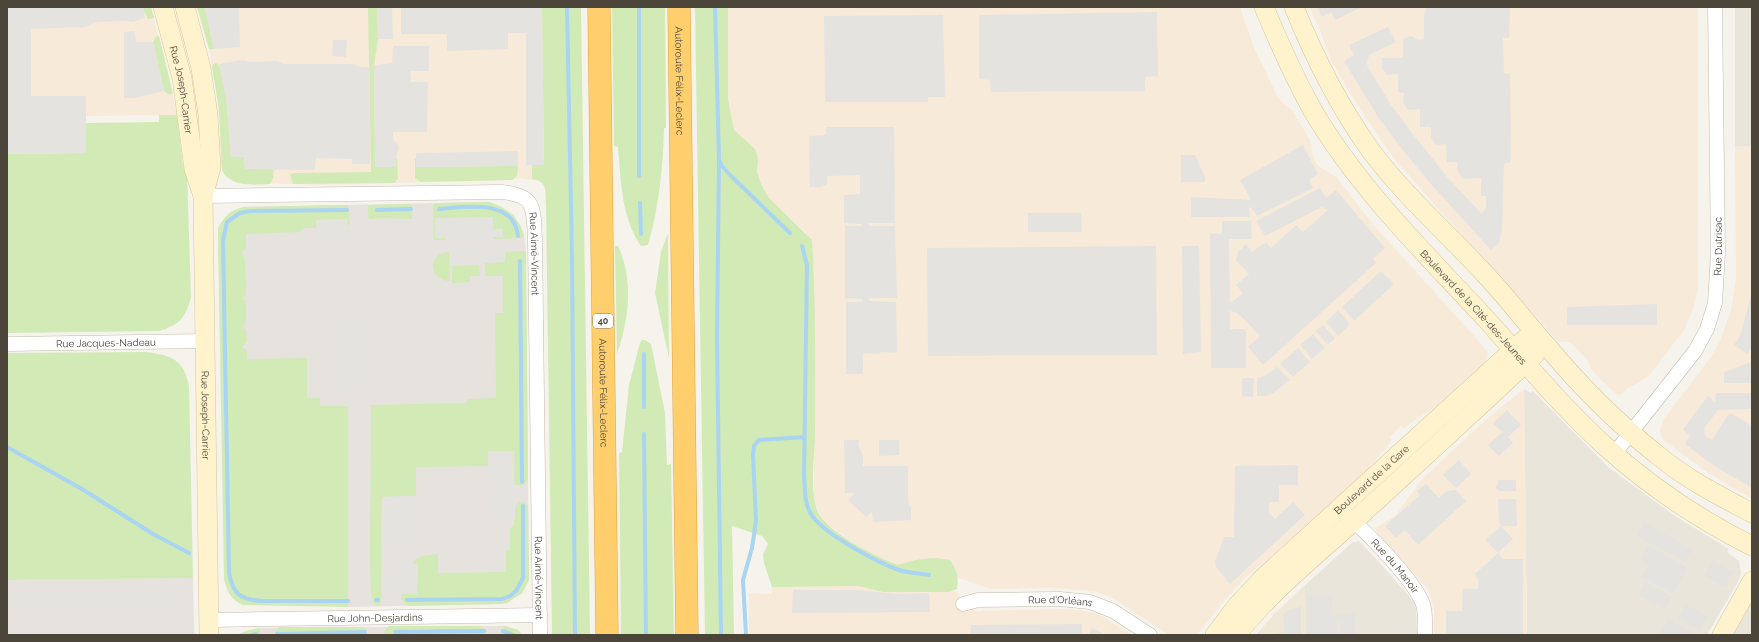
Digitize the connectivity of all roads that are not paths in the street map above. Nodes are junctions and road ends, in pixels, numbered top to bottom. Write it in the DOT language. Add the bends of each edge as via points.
graph roads {
  1 [pos="163,7"];
  2 [pos="185,7"];
  3 [pos="599,7"];
  4 [pos="679,7"];
  5 [pos="1264,7"];
  6 [pos="1294,7"];
  7 [pos="1715,7"];
  8 [pos="203,196"];
  9 [pos="1540,338"];
  10 [pos="205,341"];
  11 [pos="7,344"];
  12 [pos="1519,356"];
  13 [pos="1631,433"];
  14 [pos="1614,454"];
  15 [pos="1752,513"];
  16 [pos="1347,515"];
  17 [pos="1752,546"];
  18 [pos="1752,581"];
  19 [pos="963,604"];
  20 [pos="540,615"];
  21 [pos="209,628"];
  22 [pos="540,635"];
  23 [pos="607,635"];
  24 [pos="687,635"];
  25 [pos="1150,635"];
  26 [pos="1214,635"];
  27 [pos="1236,635"];
  28 [pos="1425,635"];
  29 [pos="1722,635"];
  1 -- 8 [label="main road, Rue Joseph-Carrier" via="182,78 194,169"];
  2 -- 8 [label="main road, Rue Joseph-Carrier" via="201,68 208,115 211,168"];
  3 -- 23 [label="highway, Autoroute Félix-Leclerc / 40"];
  4 -- 24 [label="highway, Autoroute Félix-Leclerc"];
  5 -- 12 [label="main road, Boulevard de la Cité-des-Jeunes" via="1302,91 1350,166 1396,221"];
  6 -- 9 [label="main road" via="1324,77 1372,152 1396,181 1520,312"];
  7 -- 13 [label="street, Rue Dutrisac" via="1718,277 1715,303 1707,329 1695,351"];
  8 -- 10 [label="main road, Rue Joseph-Carrier"];
  8 -- 20 [label="street, Rue Aimé-Vincent" via="501,192 515,193 529,202 534,214 535,239"];
  9 -- 12 [label="main road, Boulevard de la Gare"];
  9 -- 13 [label="main road" via="1587,390"];
  10 -- 11 [label="street, Rue Jacques-Nadeau"];
  10 -- 21 [label="main road, Rue Joseph-Carrier"];
  12 -- 14 [label="main road, Boulevard de la Cité-des-Jeunes" via="1566,408"];
  12 -- 16 [label="main road, Boulevard de la Gare"];
  13 -- 14 [label="street, Rue Dutrisac"];
  13 -- 15 [label="main road" via="1702,487"];
  14 -- 17 [label="main road, Boulevard de la Cité-des-Jeunes" via="1675,500"];
  16 -- 26 [label="main road, Boulevard de la Gare" via="1258,583"];
  16 -- 27 [label="main road, Boulevard de la Gare"];
  16 -- 28 [label="street, Rue du Manoir" via="1388,557 1420,597 1424,609"];
  18 -- 29 [label="main road"];
  19 -- 25 [label="street, Rue d'Orléans" via="978,600 1060,599 1090,602 1113,611"];
  20 -- 21 [label="street, Rue John-Desjardins"];
  20 -- 22 [label="street, Rue Aimé-Vincent"];
}
